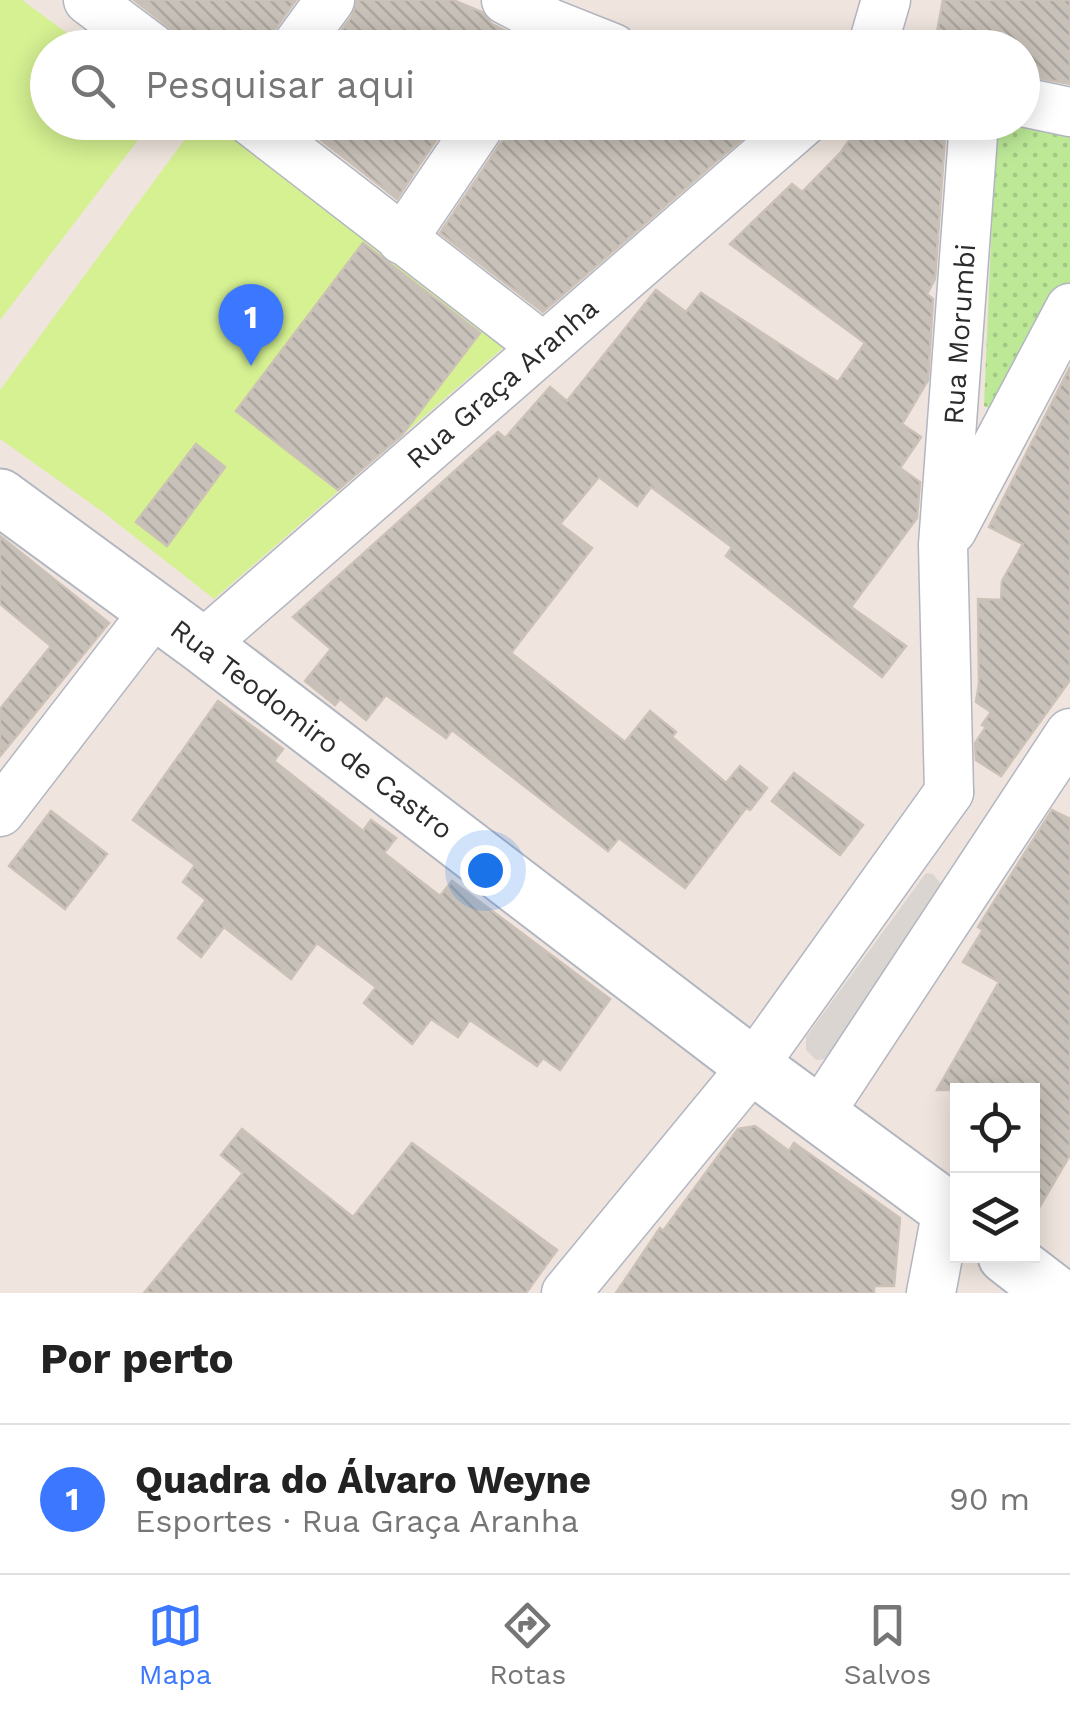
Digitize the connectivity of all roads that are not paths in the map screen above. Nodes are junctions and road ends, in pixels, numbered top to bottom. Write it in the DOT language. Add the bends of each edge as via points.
graph roads {
  1 [pos="89,0"];
  2 [pos="330,0"];
  3 [pos="506,0"];
  4 [pos="886,0"];
  5 [pos="128,30"];
  6 [pos="308,30"];
  7 [pos="536,30"];
  8 [pos="877,30"];
  9 [pos="1040,106"];
  10 [pos="1070,112"];
  11 [pos="275,140"];
  12 [pos="470,140"];
  13 [pos="783,140"];
  14 [pos="973,140"];
  15 [pos="402,240"];
  16 [pos="1070,308"];
  17 [pos="544,347"];
  18 [pos="0,496"];
  19 [pos="944,546"];
  20 [pos="155,611"];
  21 [pos="202,645"];
  22 [pos="1070,733"];
  23 [pos="949,792"];
  24 [pos="0,812"];
  25 [pos="1006,828"];
  26 [pos="753,1066"];
  27 [pos="819,1114"];
  28 [pos="950,1212"];
  29 [pos="950,1221"];
  30 [pos="1015,1263"];
  31 [pos="566,1293"];
  32 [pos="931,1293"];
  33 [pos="1054,1293"];
  1 -- 5 [label="street"];
  2 -- 6 [label="street"];
  3 -- 7 [label="street"];
  4 -- 8 [label="street"];
  9 -- 10 [label="street"];
  11 -- 15 [label="street"];
  12 -- 15 [label="street"];
  13 -- 17 [label="street, Rua Graça Aranha"];
  14 -- 19 [label="street, Rua Morumbi"];
  15 -- 17 [label="street"];
  16 -- 19 [label="street, Rua Morumbi"];
  17 -- 21 [label="street, Rua Graça Aranha"];
  18 -- 20 [label="street, Rua Teodomiro de Castro"];
  19 -- 23 [label="street, Rua Morumbi"];
  20 -- 21 [label="street, Rua Teodomiro de Castro"];
  20 -- 24 [label="street"];
  21 -- 26 [label="street, Rua Teodomiro de Castro"];
  22 -- 25 [label="street"];
  23 -- 25 [label="street"];
  23 -- 26 [label="street"];
  25 -- 27 [label="street"];
  26 -- 27 [label="street, Rua Teodomiro de Castro"];
  26 -- 31 [label="street"];
  27 -- 28 [label="street, Rua Teodomiro de Castro"];
  29 -- 32 [label="street"];
  30 -- 33 [label="street"];
}
